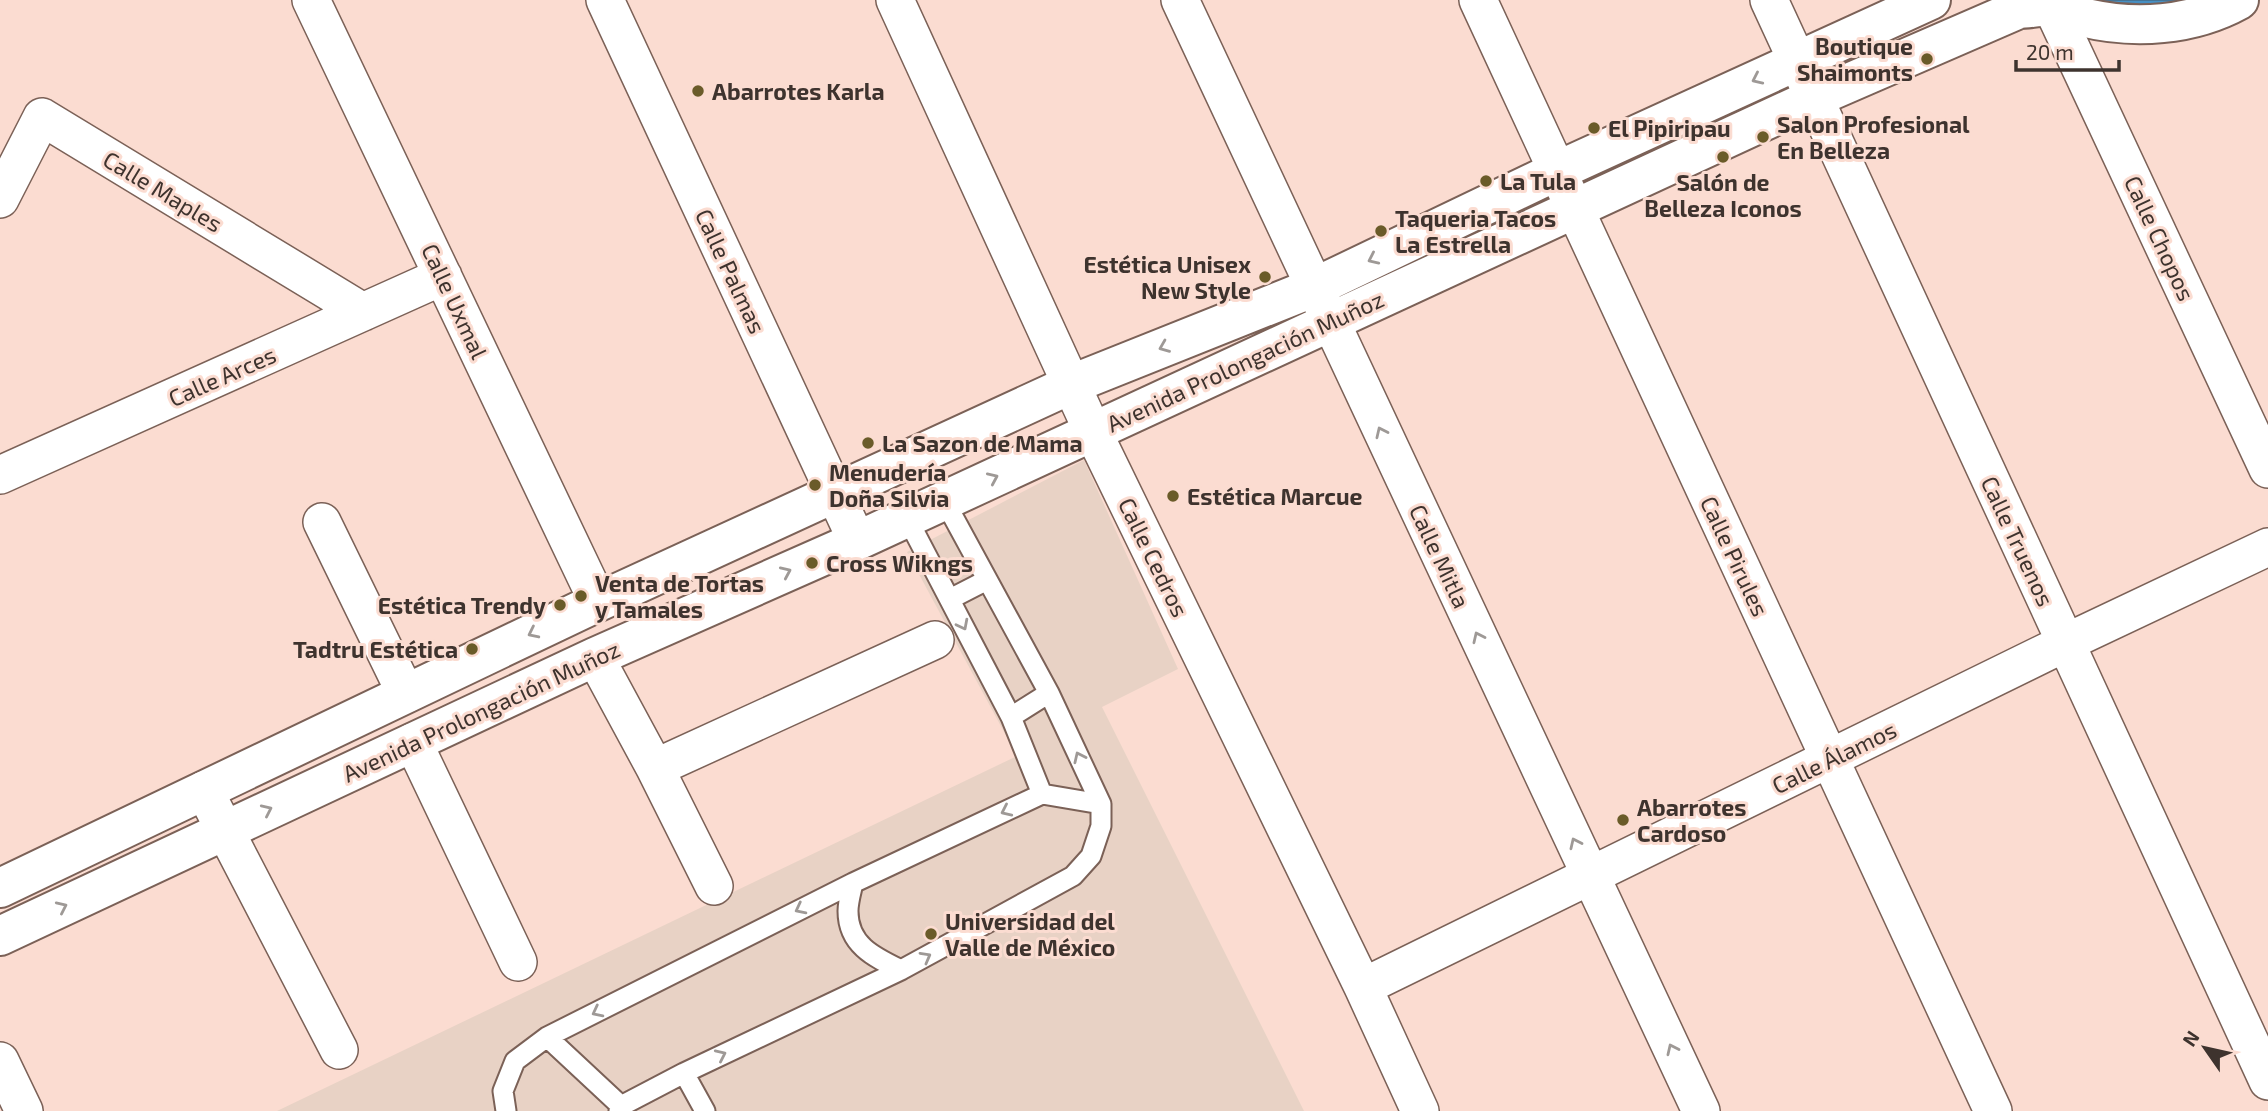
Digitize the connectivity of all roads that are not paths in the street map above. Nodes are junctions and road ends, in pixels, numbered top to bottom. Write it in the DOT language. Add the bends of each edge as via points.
graph roads {
  1 [pos="312,0"];
  2 [pos="605,0"];
  3 [pos="895,0"];
  4 [pos="1180,0"];
  5 [pos="1478,0"];
  6 [pos="1769,0"];
  7 [pos="1930,0"];
  8 [pos="2239,0"];
  9 [pos="2049,4"];
  10 [pos="1797,61"];
  11 [pos="1814,98"];
  12 [pos="1558,171"];
  13 [pos="0,199"];
  14 [pos="1574,208"];
  15 [pos="443,276"];
  16 [pos="1315,287"];
  17 [pos="363,312"];
  18 [pos="1329,321"];
  19 [pos="1072,384"];
  20 [pos="1093,432"];
  21 [pos="2268,469"];
  22 [pos="0,475"];
  23 [pos="835,495"];
  24 [pos="944,500"];
  25 [pos="907,517"];
  26 [pos="322,522"];
  27 [pos="857,541"];
  28 [pos="2268,547"];
  29 [pos="987,580"];
  30 [pos="950,599"];
  31 [pos="598,602"];
  32 [pos="935,640"];
  33 [pos="2066,643"];
  34 [pos="595,657"];
  35 [pos="1049,693"];
  36 [pos="406,694"];
  37 [pos="1011,718"];
  38 [pos="413,743"];
  39 [pos="1829,759"];
  40 [pos="655,768"];
  41 [pos="204,790"];
  42 [pos="1042,794"];
  43 [pos="1101,804"];
  44 [pos="224,830"];
  45 [pos="1590,876"];
  46 [pos="853,883"];
  47 [pos="714,886"];
  48 [pos="0,888"];
  49 [pos="0,936"];
  50 [pos="519,962"];
  51 [pos="901,970"];
  52 [pos="1363,987"];
  53 [pos="547,1037"];
  54 [pos="339,1049"];
  55 [pos="0,1061"];
  56 [pos="684,1073"];
  57 [pos="2268,1081"];
  58 [pos="620,1109"];
  59 [pos="24,1111"];
  60 [pos="506,1111"];
  61 [pos="705,1111"];
  62 [pos="1420,1111"];
  63 [pos="1701,1111"];
  64 [pos="1993,1111"];
  1 -- 15 [label="street, Calle Uxmal"];
  2 -- 23 [label="street, Calle Palmas"];
  3 -- 19 [label="street, Calle Cedros"];
  4 -- 16 [label="street, Calle Mitla"];
  5 -- 12 [label="street, Calle Pirules"];
  6 -- 10 [label="street, Calle Truenos"];
  7 -- 10 [label="street, Avenida Prolongación Muñoz"];
  8 -- 9 [label="street, Avenida Prolongación Muñoz" via="2164,23 2122,24 2081,17"];
  9 -- 11 [label="street, Avenida Prolongación Muñoz" via="2019,9"];
  9 -- 21 [label="street, Calle Chopos"];
  10 -- 11 [label="street, Calle Truenos"];
  10 -- 12 [label="street, Avenida Prolongación Muñoz, one-way"];
  11 -- 14 [label="street, Avenida Prolongación Muñoz"];
  11 -- 33 [label="street, Calle Truenos"];
  12 -- 14 [label="street, Calle Pirules"];
  12 -- 16 [label="street, Avenida Prolongación Muñoz, one-way"];
  13 -- 17 [label="street, Calle Maples" via="42,117"];
  14 -- 18 [label="street, Avenida Prolongación Muñoz"];
  14 -- 39 [label="street, Calle Pirules"];
  15 -- 17 [label="street, Calle Arces"];
  15 -- 31 [label="street, Calle Uxmal"];
  16 -- 18 [label="street, Calle Mitla"];
  16 -- 19 [label="street, Avenida Prolongación Muñoz, one-way"];
  17 -- 22 [label="street, Calle Arces"];
  18 -- 20 [label="street, Avenida Prolongación Muñoz"];
  45 -- 18 [label="street, Calle Mitla, one-way"];
  19 -- 20 [label="street, Calle Cedros"];
  19 -- 23 [label="street, Avenida Prolongación Muñoz"];
  24 -- 20 [label="street, Avenida Prolongación Muñoz, one-way"];
  20 -- 52 [label="street, Calle Cedros"];
  23 -- 27 [label="street, Calle Palmas"];
  23 -- 31 [label="street, Avenida Prolongación Muñoz"];
  24 -- 25 [label="street, Avenida Prolongación Muñoz"];
  24 -- 29 [label="lane"];
  25 -- 27 [label="street, Avenida Prolongación Muñoz"];
  25 -- 30 [label="lane"];
  26 -- 36 [label="street"];
  34 -- 27 [label="street, Avenida Prolongación Muñoz, one-way"];
  28 -- 33 [label="street, Calle Álamos"];
  29 -- 30 [label="lane"];
  29 -- 35 [label="lane"];
  30 -- 37 [label="lane, one-way"];
  31 -- 36 [label="street, Avenida Prolongación Muñoz, one-way"];
  32 -- 40 [label="street"];
  33 -- 39 [label="street, Calle Álamos"];
  33 -- 57 [label="street, Calle Truenos"];
  34 -- 38 [label="street, Avenida Prolongación Muñoz"];
  34 -- 40 [label="street"];
  35 -- 37 [label="lane"];
  43 -- 35 [label="lane, one-way"];
  36 -- 41 [label="street, Avenida Prolongación Muñoz"];
  37 -- 42 [label="lane"];
  44 -- 38 [label="street, Avenida Prolongación Muñoz, one-way"];
  38 -- 50 [label="street"];
  39 -- 45 [label="street, Calle Álamos"];
  39 -- 64 [label="street, Calle Pirules"];
  40 -- 47 [label="street"];
  41 -- 44 [label="street"];
  41 -- 48 [label="street, Avenida Prolongación Muñoz"];
  42 -- 43 [label="lane"];
  42 -- 46 [label="lane, one-way"];
  51 -- 43 [label="lane, one-way" via="1073,876 1091,856 1101,826"];
  49 -- 44 [label="street, Avenida Prolongación Muñoz, one-way"];
  44 -- 54 [label="street"];
  45 -- 52 [label="street, Calle Álamos"];
  63 -- 45 [label="street, Calle Mitla, one-way"];
  46 -- 51 [label="lane" via="848,911 855,939 870,955"];
  46 -- 53 [label="lane, one-way"];
  56 -- 51 [label="lane, one-way"];
  52 -- 62 [label="street, Calle Cedros"];
  53 -- 58 [label="lane"];
  53 -- 60 [label="lane" via="514,1061 503,1091"];
  55 -- 59 [label="street"];
  56 -- 58 [label="lane"];
  56 -- 61 [label="lane"];
}
